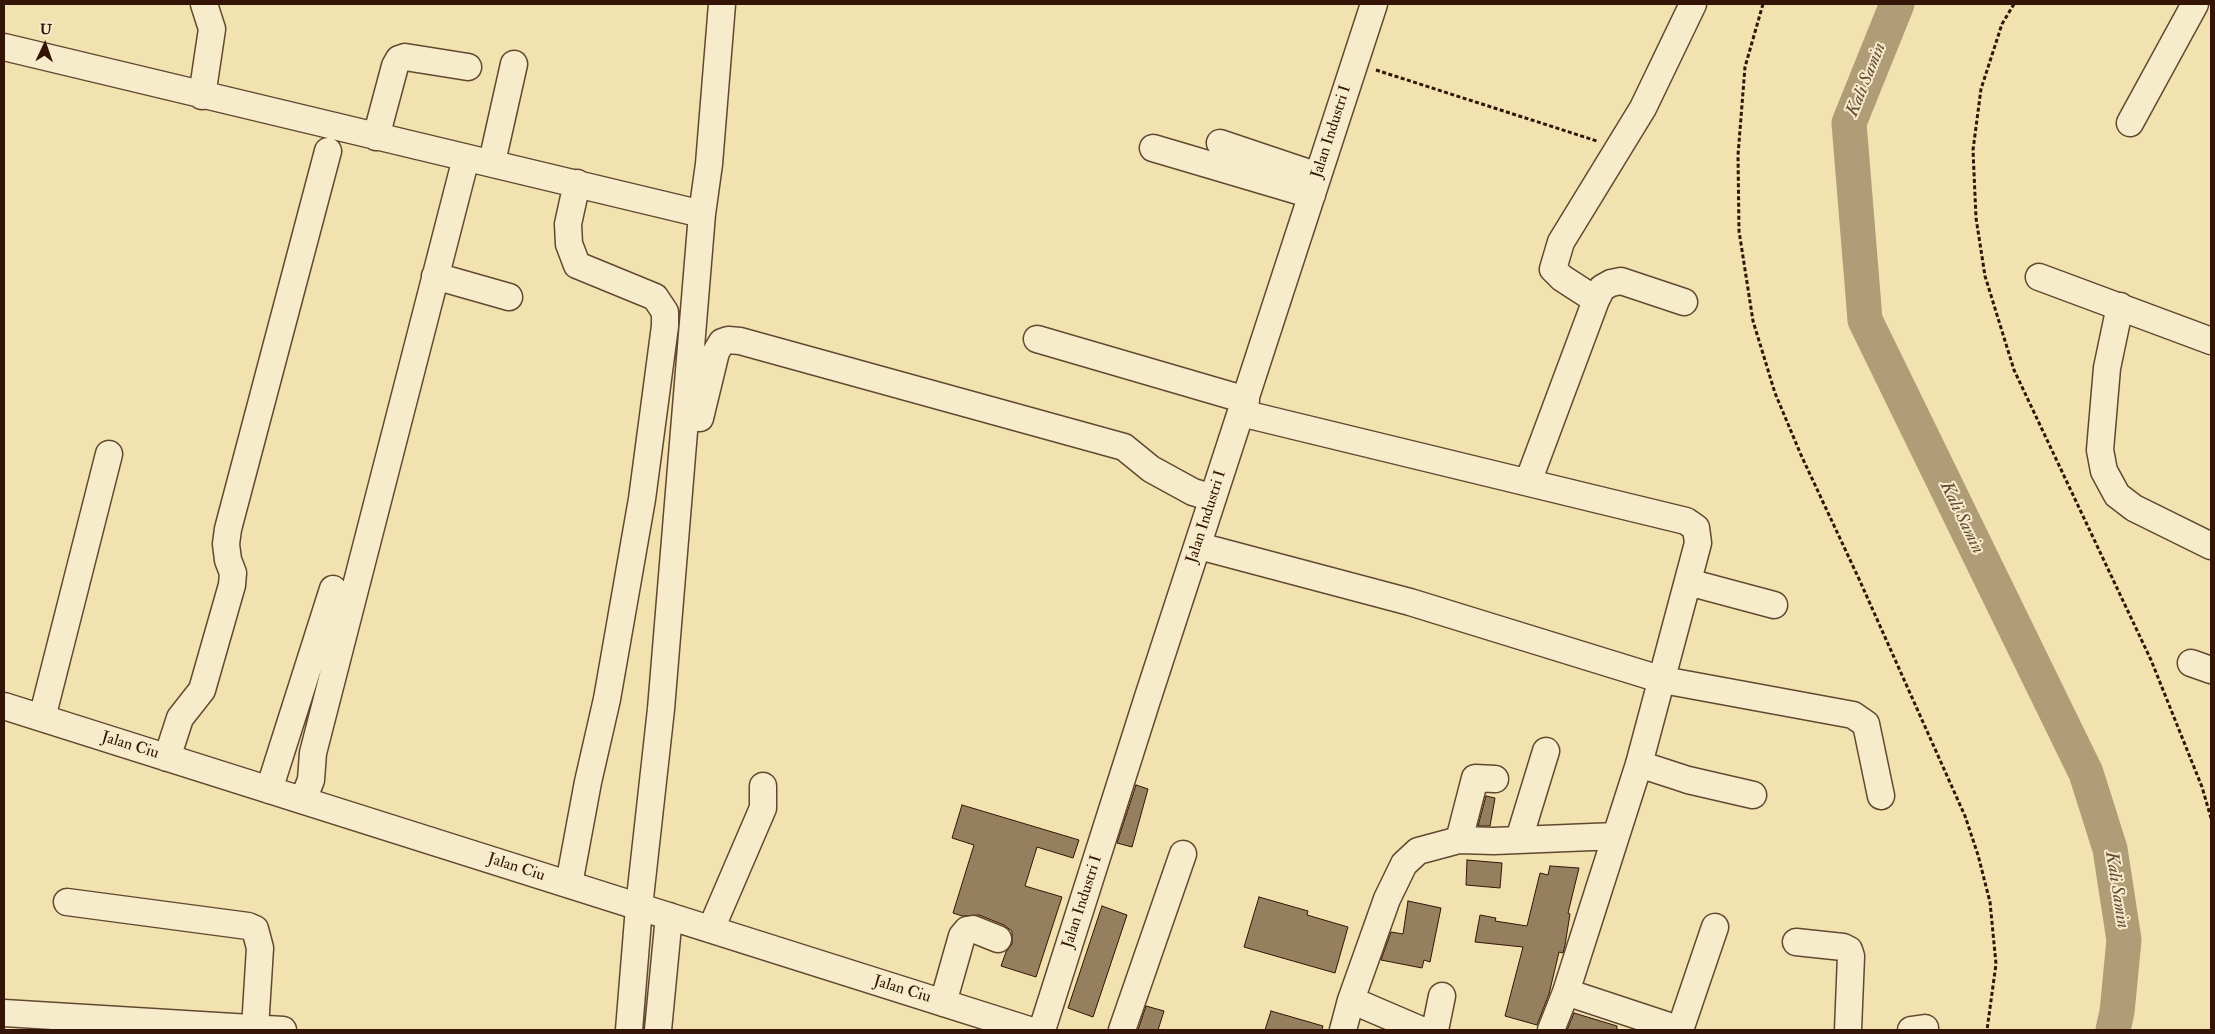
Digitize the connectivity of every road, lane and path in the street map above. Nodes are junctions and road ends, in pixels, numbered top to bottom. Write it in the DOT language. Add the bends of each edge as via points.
graph roads {
  1 [pos="204,4"];
  2 [pos="722,4"];
  3 [pos="1374,4"];
  4 [pos="1693,4"];
  5 [pos="1763,4"];
  6 [pos="2014,4"];
  7 [pos="2196,4"];
  8 [pos="2211,10"];
  9 [pos="4,47"];
  10 [pos="1354,63"];
  11 [pos="514,64"];
  12 [pos="468,68"];
  13 [pos="202,96"];
  14 [pos="2130,123"];
  15 [pos="376,137"];
  16 [pos="1220,143"];
  17 [pos="1153,148"];
  18 [pos="1620,149"];
  19 [pos="328,151"];
  20 [pos="466,158"];
  21 [pos="492,162"];
  22 [pos="578,184"];
  23 [pos="1315,185"];
  24 [pos="702,214"];
  25 [pos="435,276"];
  26 [pos="2039,276"];
  27 [pos="509,297"];
  28 [pos="1596,300"];
  29 [pos="1684,302"];
  30 [pos="2120,306"];
  31 [pos="1037,339"];
  32 [pos="2211,341"];
  33 [pos="1244,406"];
  34 [pos="700,418"];
  35 [pos="109,454"];
  36 [pos="1528,482"];
  37 [pos="1213,498"];
  38 [pos="1198,546"];
  39 [pos="2211,546"];
  40 [pos="1688,582"];
  41 [pos="333,589"];
  42 [pos="1774,605"];
  43 [pos="1662,680"];
  44 [pos="4,706"];
  45 [pos="42,718"];
  46 [pos="1546,751"];
  47 [pos="167,758"];
  48 [pos="1640,764"];
  49 [pos="1495,779"];
  50 [pos="763,786"];
  51 [pos="270,790"];
  52 [pos="1753,795"];
  53 [pos="1881,796"];
  54 [pos="303,800"];
  55 [pos="2211,818"];
  56 [pos="1616,836"];
  57 [pos="1519,839"];
  58 [pos="1459,840"];
  59 [pos="1183,854"];
  60 [pos="569,884"];
  61 [pos="67,902"];
  62 [pos="639,907"];
  63 [pos="669,916"];
  64 [pos="1715,927"];
  65 [pos="711,929"];
  66 [pos="998,939"];
  67 [pos="1796,942"];
  68 [pos="1566,992"];
  69 [pos="1442,996"];
  70 [pos="1350,1000"];
  71 [pos="943,1003"];
  72 [pos="4,1013"];
  73 [pos="255,1028"];
  74 [pos="283,1030"];
  75 [pos="629,1030"];
  76 [pos="658,1030"];
  77 [pos="1029,1030"];
  78 [pos="1042,1030"];
  79 [pos="1122,1030"];
  80 [pos="1343,1030"];
  81 [pos="1421,1030"];
  82 [pos="1435,1030"];
  83 [pos="1551,1030"];
  84 [pos="1681,1030"];
  85 [pos="1848,1030"];
  86 [pos="1987,1030"];
  1 -- 13 [label="street" via="212,29"];
  2 -- 24 [label="street"];
  3 -- 10 [label="street, Jalan Industri I"];
  4 -- 18 [label="street"];
  5 -- 86 [label="path" via="1745,68 1738,155 1739,232 1753,321 1775,393 1801,455 1961,808 1978,855 1990,902 1996,964"];
  6 -- 55 [label="path" via="2002,24 1981,89 1973,150 1976,218 1985,276 2014,370 2150,660 2202,787"];
  7 -- 8 [label="street"];
  7 -- 14 [label="street"];
  9 -- 13 [label="street"];
  10 -- 18 [label="path"];
  10 -- 23 [label="street, Jalan Industri I"];
  11 -- 21 [label="street"];
  12 -- 15 [label="street" via="405,57 399,59"];
  13 -- 15 [label="street"];
  15 -- 20 [label="street"];
  16 -- 23 [label="street"];
  17 -- 23 [label="street"];
  18 -- 28 [label="street" via="1561,242 1554,269"];
  19 -- 47 [label="street" via="228,529 226,544 233,574 232,585 202,690 180,718"];
  20 -- 21 [label="street"];
  20 -- 25 [label="street"];
  21 -- 22 [label="street"];
  22 -- 24 [label="street"];
  22 -- 60 [label="street" via="568,224 569,244 577,265 655,297 665,312 665,326 642,499 607,699"];
  23 -- 33 [label="street, Jalan Industri I"];
  24 -- 62 [label="street" via="661,709"];
  25 -- 27 [label="street"];
  25 -- 54 [label="street" via="314,753 311,780"];
  26 -- 30 [label="street"];
  28 -- 29 [label="street" via="1602,288 1620,281"];
  28 -- 36 [label="street"];
  30 -- 32 [label="street"];
  30 -- 39 [label="street" via="2107,368 2100,450 2104,471 2117,495 2134,508"];
  31 -- 33 [label="street"];
  33 -- 36 [label="street"];
  33 -- 37 [label="street, Jalan Industri I"];
  34 -- 37 [label="street" via="716,352 722,342 740,341 1124,447 1151,468 1193,492"];
  35 -- 45 [label="street"];
  36 -- 40 [label="street" via="1686,521 1696,528 1698,542"];
  37 -- 38 [label="street, Jalan Industri I"];
  38 -- 43 [label="street" via="1419,604"];
  38 -- 78 [label="street, Jalan Industri I"];
  40 -- 42 [label="street"];
  40 -- 43 [label="street"];
  41 -- 51 [label="street"];
  43 -- 48 [label="street"];
  43 -- 53 [label="street" via="1854,715 1866,724"];
  44 -- 45 [label="street, Jalan Ciu"];
  45 -- 47 [label="street, Jalan Ciu"];
  46 -- 57 [label="street"];
  47 -- 51 [label="street, Jalan Ciu"];
  48 -- 52 [label="street" via="1688,780"];
  48 -- 56 [label="street"];
  49 -- 58 [label="street" via="1475,778"];
  50 -- 65 [label="street" via="763,808"];
  51 -- 54 [label="street, Jalan Ciu"];
  54 -- 60 [label="street, Jalan Ciu"];
  56 -- 57 [label="street"];
  56 -- 68 [label="street"];
  57 -- 58 [label="street"];
  58 -- 70 [label="street" via="1418,851 1404,864 1387,899"];
  59 -- 79 [label="street"];
  60 -- 62 [label="street, Jalan Ciu"];
  61 -- 73 [label="street" via="255,929 260,948"];
  62 -- 63 [label="street, Jalan Ciu"];
  62 -- 75 [label="street"];
  63 -- 65 [label="street, Jalan Ciu"];
  63 -- 76 [label="street"];
  64 -- 84 [label="street"];
  65 -- 71 [label="street, Jalan Ciu"];
  66 -- 71 [label="street" via="974,929 967,930 962,936"];
  67 -- 85 [label="street" via="1848,950 1851,956"];
  68 -- 83 [label="street"];
  68 -- 84 [label="street"];
  69 -- 82 [label="street"];
  70 -- 80 [label="street"];
  70 -- 81 [label="street"];
  71 -- 77 [label="street, Jalan Ciu"];
  72 -- 73 [label="street"];
  73 -- 74 [label="street"];
}
